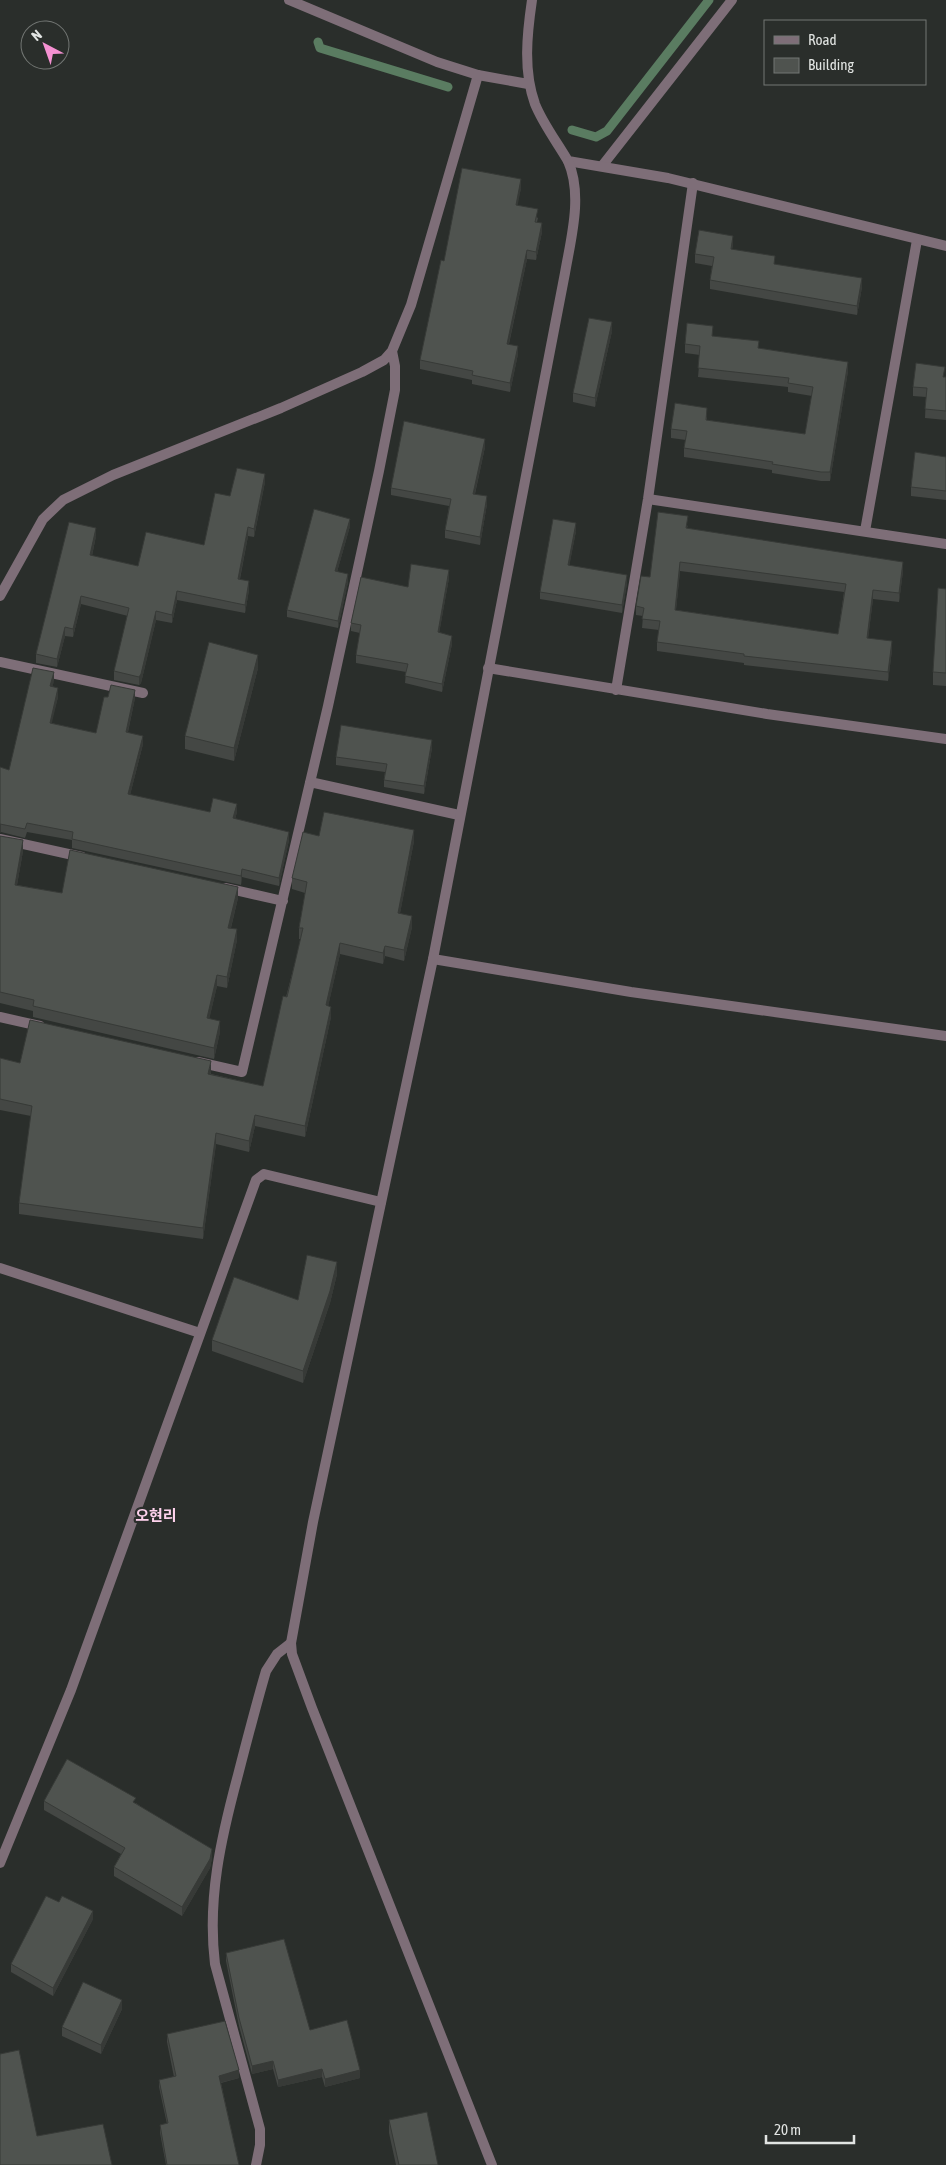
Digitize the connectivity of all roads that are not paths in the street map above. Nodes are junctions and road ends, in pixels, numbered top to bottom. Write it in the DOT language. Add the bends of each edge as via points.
graph roads {
  1 [pos="289,0"];
  2 [pos="532,0"];
  3 [pos="732,0"];
  4 [pos="478,76"];
  5 [pos="528,84"];
  6 [pos="568,161"];
  7 [pos="602,166"];
  8 [pos="692,183"];
  9 [pos="917,240"];
  10 [pos="946,246"];
  11 [pos="392,351"];
  12 [pos="648,500"];
  13 [pos="865,530"];
  14 [pos="946,544"];
  15 [pos="0,596"];
  16 [pos="0,662"];
  17 [pos="488,668"];
  18 [pos="616,690"];
  19 [pos="143,693"];
  20 [pos="946,739"];
  21 [pos="310,782"];
  22 [pos="459,815"];
  23 [pos="0,839"];
  24 [pos="94,860"];
  25 [pos="216,886"];
  26 [pos="283,901"];
  27 [pos="433,959"];
  28 [pos="0,1016"];
  29 [pos="50,1028"];
  30 [pos="946,1036"];
  31 [pos="185,1059"];
  32 [pos="381,1202"];
  33 [pos="0,1268"];
  34 [pos="200,1333"];
  35 [pos="291,1643"];
  36 [pos="0,1863"];
  37 [pos="256,2165"];
  38 [pos="492,2165"];
  1 -- 4 [label="street"];
  2 -- 5 [label="street" via="528,25"];
  3 -- 7 [label="street"];
  4 -- 5 [label="street"];
  4 -- 11 [label="street" via="414,295"];
  5 -- 6 [label="street" via="540,114"];
  6 -- 7 [label="street"];
  6 -- 17 [label="street" via="574,175 572,228"];
  7 -- 8 [label="street"];
  8 -- 9 [label="street"];
  8 -- 12 [label="street"];
  9 -- 10 [label="street"];
  9 -- 13 [label="street"];
  11 -- 15 [label="street" via="384,360 362,372 113,475 63,500 43,519"];
  11 -- 21 [label="street" via="395,379 391,408"];
  12 -- 13 [label="street"];
  12 -- 18 [label="street"];
  13 -- 14 [label="street"];
  16 -- 19 [label="street"];
  17 -- 18 [label="street"];
  17 -- 22 [label="street"];
  18 -- 20 [label="street"];
  21 -- 22 [label="street"];
  21 -- 26 [label="street"];
  22 -- 27 [label="street"];
  23 -- 24 [label="street"];
  25 -- 26 [label="street"];
  26 -- 31 [label="street" via="242,1072"];
  27 -- 30 [label="street" via="631,992"];
  27 -- 32 [label="street"];
  28 -- 29 [label="street"];
  32 -- 34 [label="street" via="264,1174 260,1176"];
  32 -- 35 [label="street"];
  33 -- 34 [label="street"];
  34 -- 36 [label="street" via="71,1690"];
  35 -- 37 [label="street" via="277,1654 266,1671 227,1815 212,1895 215,1964 260,2129"];
  35 -- 38 [label="street" via="312,1708"];
}
